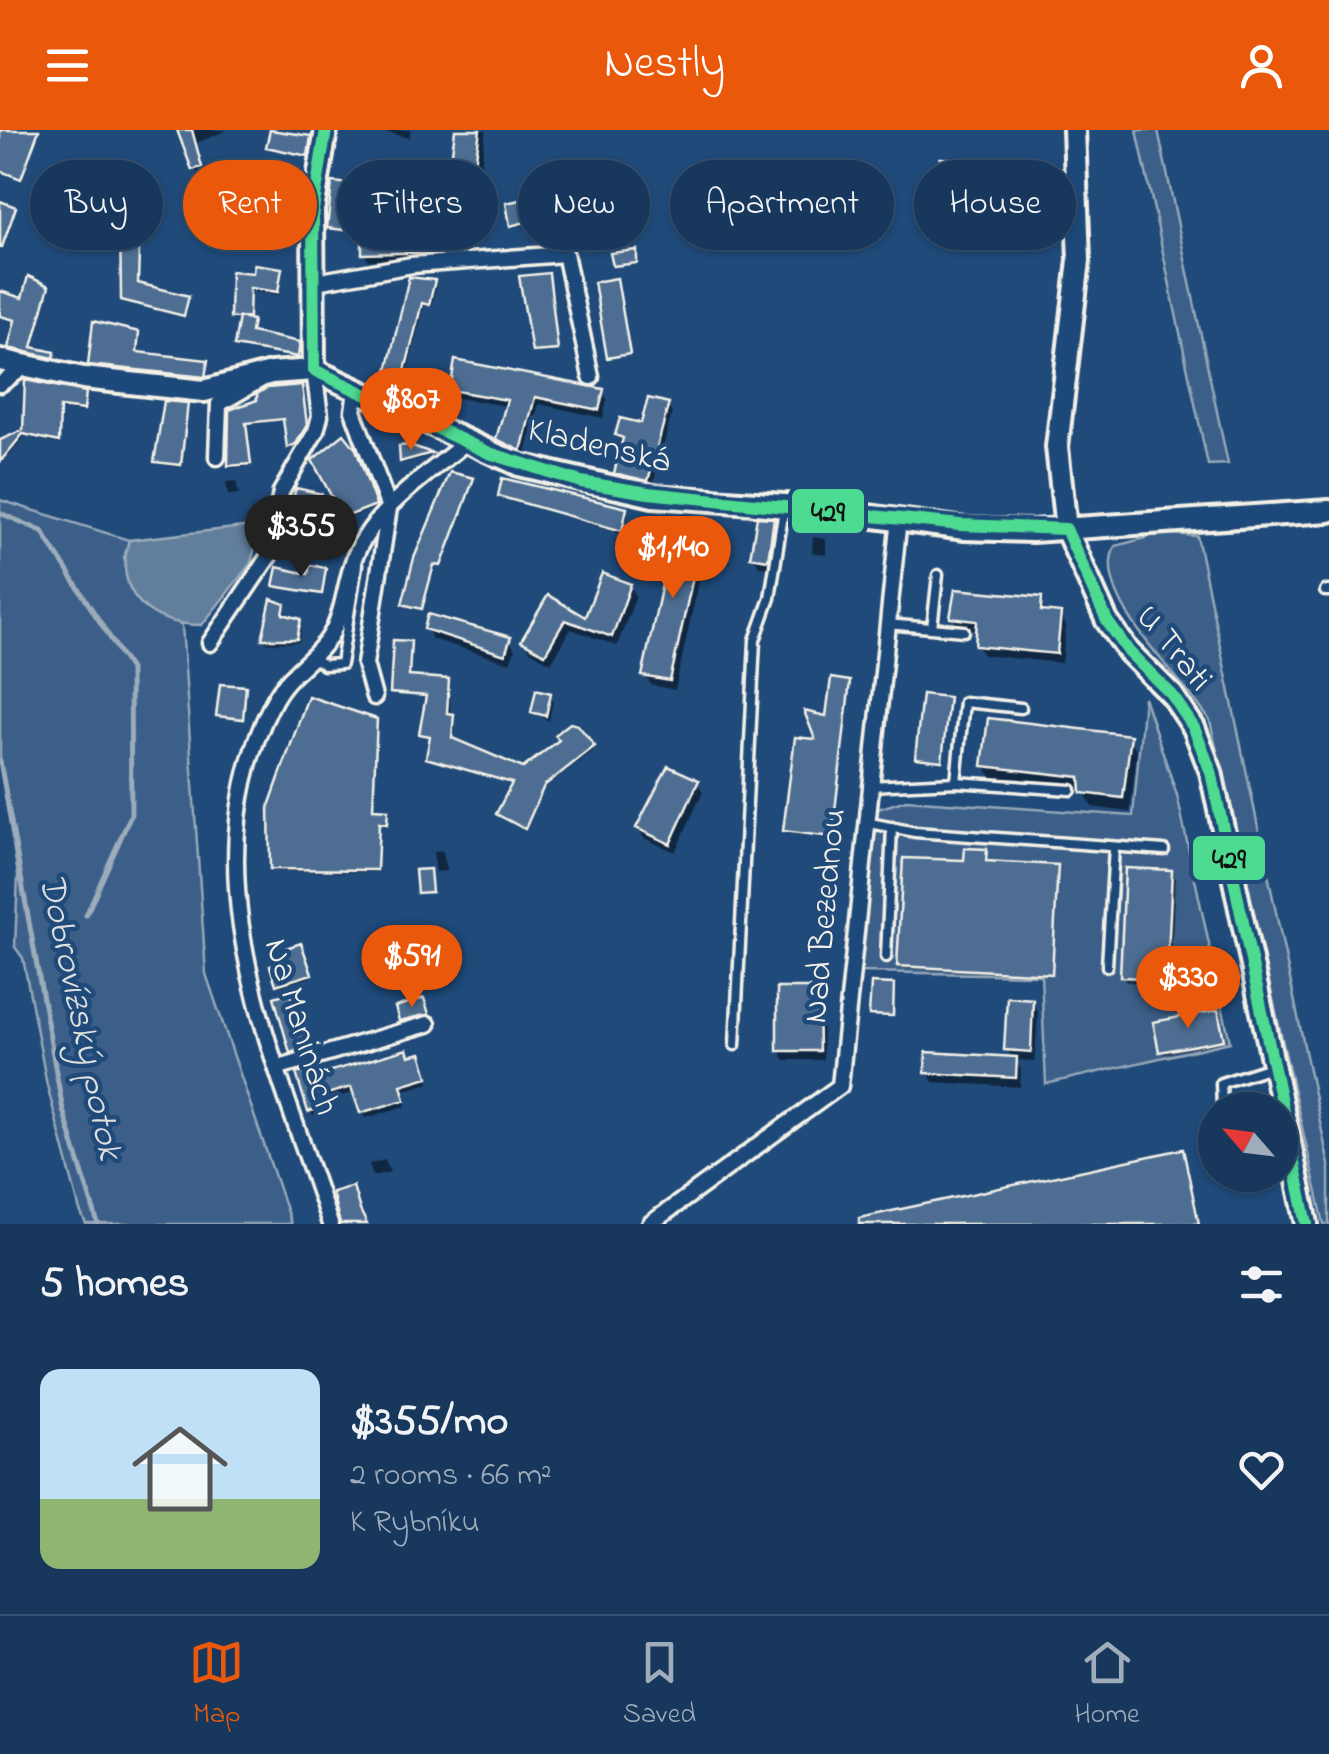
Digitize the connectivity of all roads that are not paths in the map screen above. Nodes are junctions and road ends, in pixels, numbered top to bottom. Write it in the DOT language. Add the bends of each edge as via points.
graph roads {
  1 [pos="326,130"];
  2 [pos="1074,130"];
  3 [pos="564,250"];
  4 [pos="565,254"];
  5 [pos="310,283"];
  6 [pos="0,360"];
  7 [pos="25,367"];
  8 [pos="314,370"];
  9 [pos="270,372"];
  10 [pos="591,377"];
  11 [pos="0,384"];
  12 [pos="356,391"];
  13 [pos="466,442"];
  14 [pos="217,457"];
  15 [pos="784,505"];
  16 [pos="389,508"];
  17 [pos="1329,512"];
  18 [pos="899,518"];
  19 [pos="1066,529"];
  20 [pos="357,552"];
  21 [pos="938,575"];
  22 [pos="887,624"];
  23 [pos="932,628"];
  24 [pos="964,631"];
  25 [pos="210,643"];
  26 [pos="310,656"];
  27 [pos="374,696"];
  28 [pos="1021,708"];
  29 [pos="956,782"];
  30 [pos="868,786"];
  31 [pos="1071,790"];
  32 [pos="865,822"];
  33 [pos="892,827"];
  34 [pos="1114,847"];
  35 [pos="1164,850"];
  36 [pos="886,957"];
  37 [pos="1107,966"];
  38 [pos="428,1024"];
  39 [pos="734,1045"];
  40 [pos="1274,1066"];
  41 [pos="278,1067"];
  42 [pos="1221,1092"];
  43 [pos="330,1224"];
  44 [pos="650,1224"];
  45 [pos="1306,1224"];
  1 -- 5 [label="street"];
  2 -- 19 [label="street, U Trati" via="1079,260 1058,447"];
  3 -- 4 [label="street"];
  4 -- 5 [label="street" via="412,265"];
  4 -- 10 [label="street"];
  5 -- 8 [label="street"];
  6 -- 7 [label="street, Kladenská"];
  7 -- 9 [label="street, Kladenská" via="204,391"];
  7 -- 11 [label="street"];
  8 -- 9 [label="street, Kladenská"];
  8 -- 12 [label="street, Kladenská"];
  8 -- 25 [label="street" via="320,416 281,492 269,556"];
  9 -- 14 [label="street" via="219,404"];
  12 -- 13 [label="street, Kladenská"];
  12 -- 16 [label="street" via="353,412"];
  13 -- 15 [label="street, Kladenská" via="519,465 616,490"];
  13 -- 16 [label="street, Na Maninách"];
  15 -- 18 [label="street, Kladenská"];
  15 -- 39 [label="lane" via="770,598 755,640"];
  16 -- 20 [label="street, Na Maninách"];
  16 -- 27 [label="street" via="365,664"];
  17 -- 19 [label="street, Kladenská"];
  18 -- 19 [label="street, Kladenská" via="965,529"];
  18 -- 22 [label="street, Nad Bezednou"];
  19 -- 40 [label="street, U Trati" via="1107,620 1194,728 1211,772"];
  20 -- 26 [label="street, Na Maninách" via="331,634"];
  20 -- 26 [label="lane" via="341,664 324,666"];
  21 -- 23 [label="lane"];
  22 -- 23 [label="lane"];
  22 -- 30 [label="street, Nad Bezednou"];
  23 -- 24 [label="lane"];
  26 -- 41 [label="street, Na Maninách" via="270,708 238,816 234,886 243,958"];
  28 -- 29 [label="lane" via="964,702"];
  29 -- 30 [label="lane"];
  29 -- 31 [label="lane"];
  30 -- 32 [label="street, Nad Bezednou"];
  32 -- 33 [label="lane"];
  32 -- 44 [label="street, Nad Bezednou" via="840,1086"];
  33 -- 34 [label="lane"];
  33 -- 36 [label="lane"];
  34 -- 35 [label="lane"];
  34 -- 37 [label="lane"];
  38 -- 41 [label="street"];
  40 -- 42 [label="lane" via="1220,1083"];
  40 -- 45 [label="street, U Trati"];
  41 -- 43 [label="street, Na Maninách"];
}
